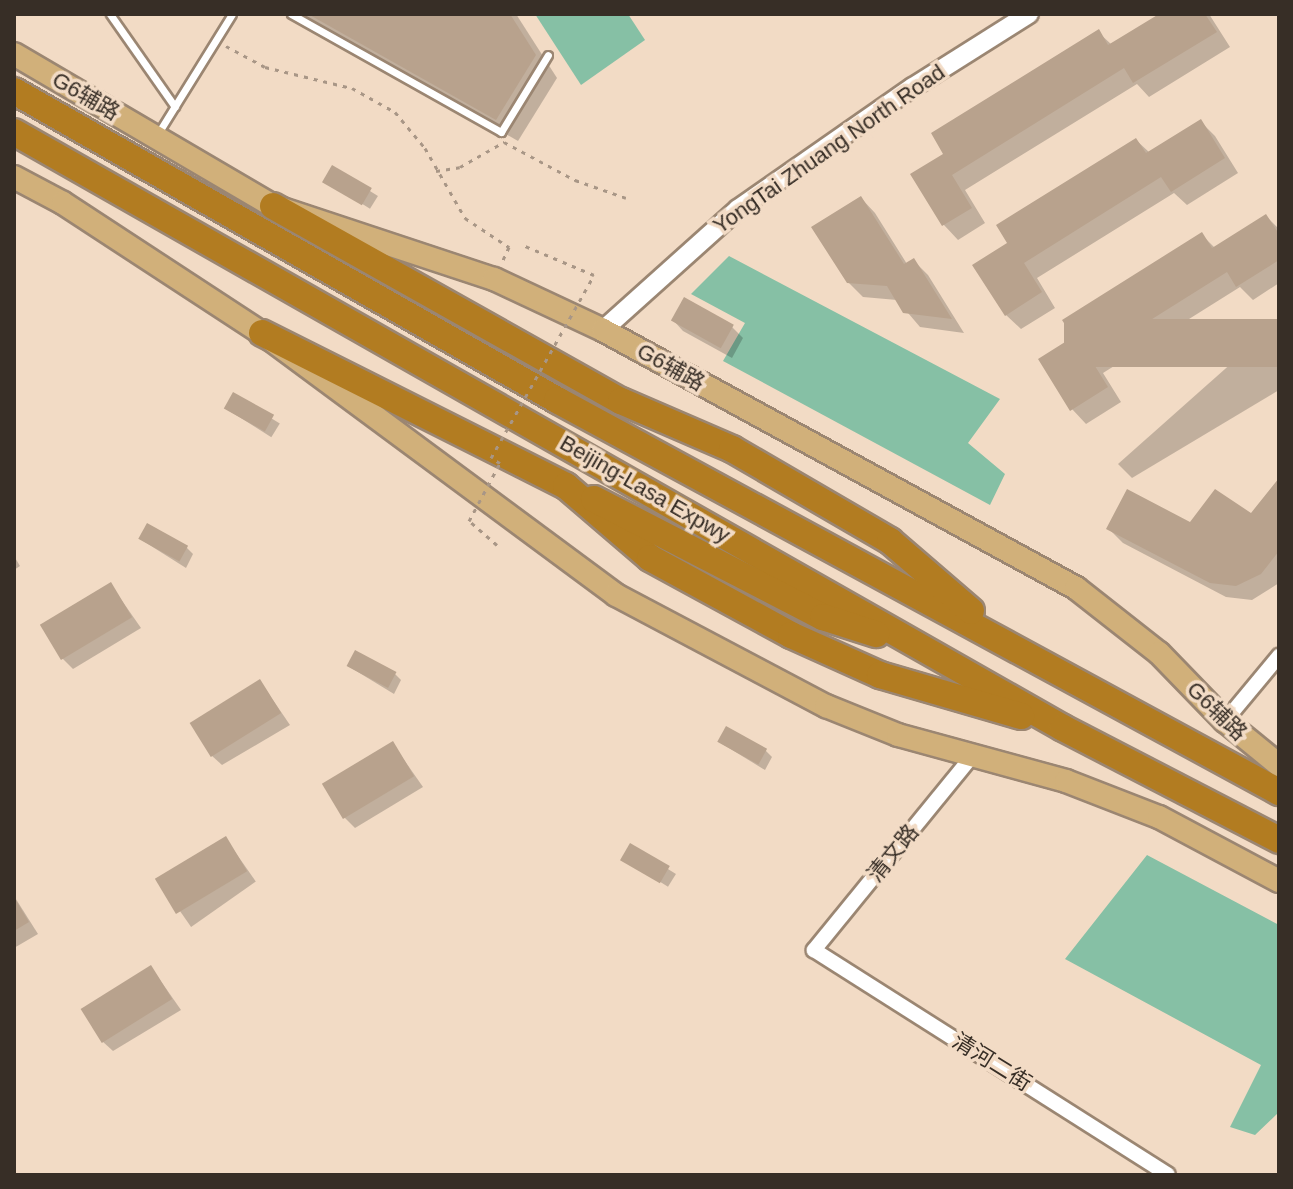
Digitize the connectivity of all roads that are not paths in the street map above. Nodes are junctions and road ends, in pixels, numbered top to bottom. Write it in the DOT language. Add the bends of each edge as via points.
graph roads {
  1 [pos="110,14"];
  2 [pos="232,14"];
  3 [pos="291,14"];
  4 [pos="1029,14"];
  5 [pos="14,54"];
  6 [pos="548,55"];
  7 [pos="14,91"];
  8 [pos="175,107"];
  9 [pos="14,132"];
  10 [pos="156,137"];
  11 [pos="14,177"];
  12 [pos="273,206"];
  13 [pos="603,330"];
  14 [pos="262,333"];
  15 [pos="566,486"];
  16 [pos="1010,645"];
  17 [pos="924,649"];
  18 [pos="1279,656"];
  19 [pos="1225,721"];
  20 [pos="1063,728"];
  21 [pos="973,755"];
  22 [pos="1279,765"];
  23 [pos="1279,792"];
  24 [pos="1279,840"];
  25 [pos="1279,881"];
  26 [pos="814,950"];
  27 [pos="1168,1175"];
  1 -- 8 [label="lane"];
  2 -- 8 [label="lane"];
  3 -- 6 [label="lane" via="501,132"];
  4 -- 13 [label="street, YongTai Zhuang North Road" via="738,209"];
  5 -- 10 [label="main road, G6辅路"];
  7 -- 16 [label="highway, Beijing-Lasa Expwy" via="557,400"];
  8 -- 10 [label="lane"];
  9 -- 17 [label="highway, Beijing-Lasa Expwy"];
  10 -- 12 [label="main road, G6辅路"];
  11 -- 14 [label="main road" via="63,203"];
  12 -- 13 [label="main road, G6辅路" via="494,279"];
  12 -- 16 [label="highway" via="621,401 732,449 890,541"];
  13 -- 19 [label="main road, G6辅路" via="1076,588 1159,653"];
  14 -- 15 [label="highway"];
  14 -- 21 [label="main road" via="616,595 826,706 898,735"];
  15 -- 17 [label="highway" via="823,617"];
  15 -- 20 [label="highway" via="650,558 791,635 880,675"];
  16 -- 23 [label="highway, Beijing-Lasa Expwy"];
  17 -- 20 [label="highway, Beijing-Lasa Expwy"];
  18 -- 19 [label="street"];
  19 -- 22 [label="main road, G6辅路"];
  20 -- 24 [label="highway, Beijing-Lasa Expwy"];
  21 -- 25 [label="main road" via="1066,781 1159,817"];
  21 -- 26 [label="street, 清文路"];
  26 -- 27 [label="street, 清河二街"];
}
